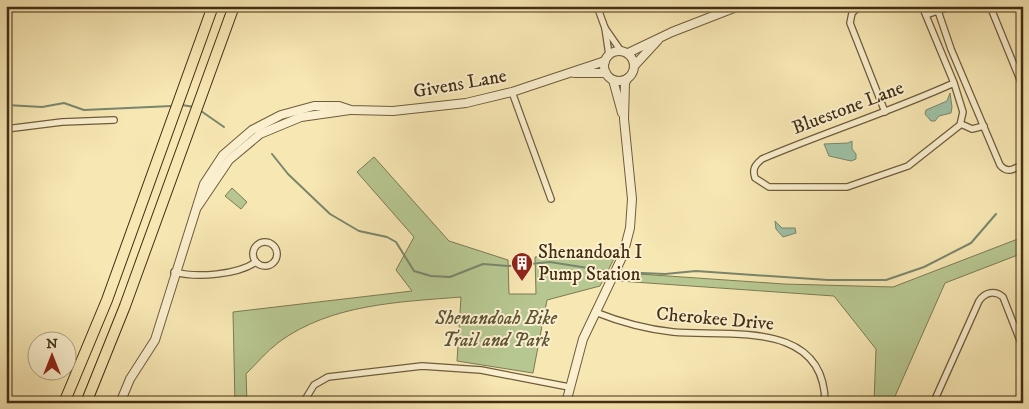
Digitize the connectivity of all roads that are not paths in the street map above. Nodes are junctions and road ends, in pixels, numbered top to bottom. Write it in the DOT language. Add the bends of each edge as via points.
graph roads {
  1 [pos="213,6"];
  2 [pos="234,6"];
  3 [pos="540,6"];
  4 [pos="560,6"];
  5 [pos="597,6"];
  6 [pos="739,6"];
  7 [pos="860,6"];
  8 [pos="922,6"];
  9 [pos="952,6"];
  10 [pos="990,6"];
  11 [pos="938,12"];
  12 [pos="926,15"];
  13 [pos="605,28"];
  14 [pos="660,38"];
  15 [pos="624,52"];
  16 [pos="607,58"];
  17 [pos="635,65"];
  18 [pos="572,72"];
  19 [pos="606,73"];
  20 [pos="627,79"];
  21 [pos="613,80"];
  22 [pos="954,83"];
  23 [pos="1023,87"];
  24 [pos="512,92"];
  25 [pos="885,112"];
  26 [pos="624,119"];
  27 [pos="114,120"];
  28 [pos="961,124"];
  29 [pos="984,126"];
  30 [pos="6,129"];
  31 [pos="1023,164"];
  32 [pos="551,199"];
  33 [pos="256,262"];
  34 [pos="174,272"];
  35 [pos="595,312"];
  36 [pos="1023,348"];
  37 [pos="569,387"];
  38 [pos="936,397"];
  39 [pos="64,403"];
  40 [pos="86,403"];
  41 [pos="120,403"];
  42 [pos="303,403"];
  43 [pos="566,403"];
  44 [pos="825,403"];
  1 -- 39 [label="highway" via="107,300"];
  2 -- 40 [label="highway" via="122,314"];
  3 -- 4 [label="street"];
  5 -- 13 [label="street"];
  6 -- 14 [label="street"];
  7 -- 25 [label="street" via="852,13 850,22"];
  8 -- 12 [label="street"];
  9 -- 11 [label="street"];
  10 -- 23 [label="street"];
  11 -- 12 [label="street"];
  11 -- 29 [label="street"];
  12 -- 22 [label="street"];
  13 -- 15 [label="street"];
  13 -- 16 [label="street"];
  14 -- 15 [label="street"];
  14 -- 17 [label="street"];
  15 -- 16 [label="street"];
  15 -- 17 [label="street"];
  16 -- 18 [label="street, Givens Lane"];
  16 -- 19 [label="street"];
  17 -- 20 [label="street"];
  18 -- 19 [label="street, Givens Lane"];
  18 -- 24 [label="street, Givens Lane"];
  19 -- 21 [label="street"];
  20 -- 21 [label="street"];
  20 -- 26 [label="street"];
  21 -- 26 [label="street"];
  22 -- 25 [label="street, Bluestone Lane"];
  22 -- 28 [label="street" via="963,112"];
  24 -- 32 [label="street"];
  24 -- 34 [label="street, Givens Lane" via="427,109 351,110 332,105 300,109 255,128 218,161 199,193 198,206"];
  25 -- 28 [label="street, Bluestone Lane" via="762,159 755,165 755,178 769,187 847,187 908,166"];
  26 -- 35 [label="street" via="631,218 620,262"];
  27 -- 30 [label="street"];
  28 -- 29 [label="street" via="972,129"];
  29 -- 31 [label="street" via="1000,165 1011,171"];
  33 -- 33 [label="street" via="265,266 273,263 277,254 274,246 265,242 256,245 253,254"];
  33 -- 34 [label="street" via="239,271"];
  34 -- 41 [label="street, Givens Lane" via="155,340 130,379"];
  35 -- 37 [label="street"];
  35 -- 44 [label="street, Cherokee Drive" via="656,330 764,336 786,342 805,352 814,364 823,382"];
  36 -- 38 [label="street" via="1003,297 993,292 983,295"];
  37 -- 42 [label="street" via="481,370 422,366 328,377 311,389"];
  37 -- 43 [label="street"];
}
